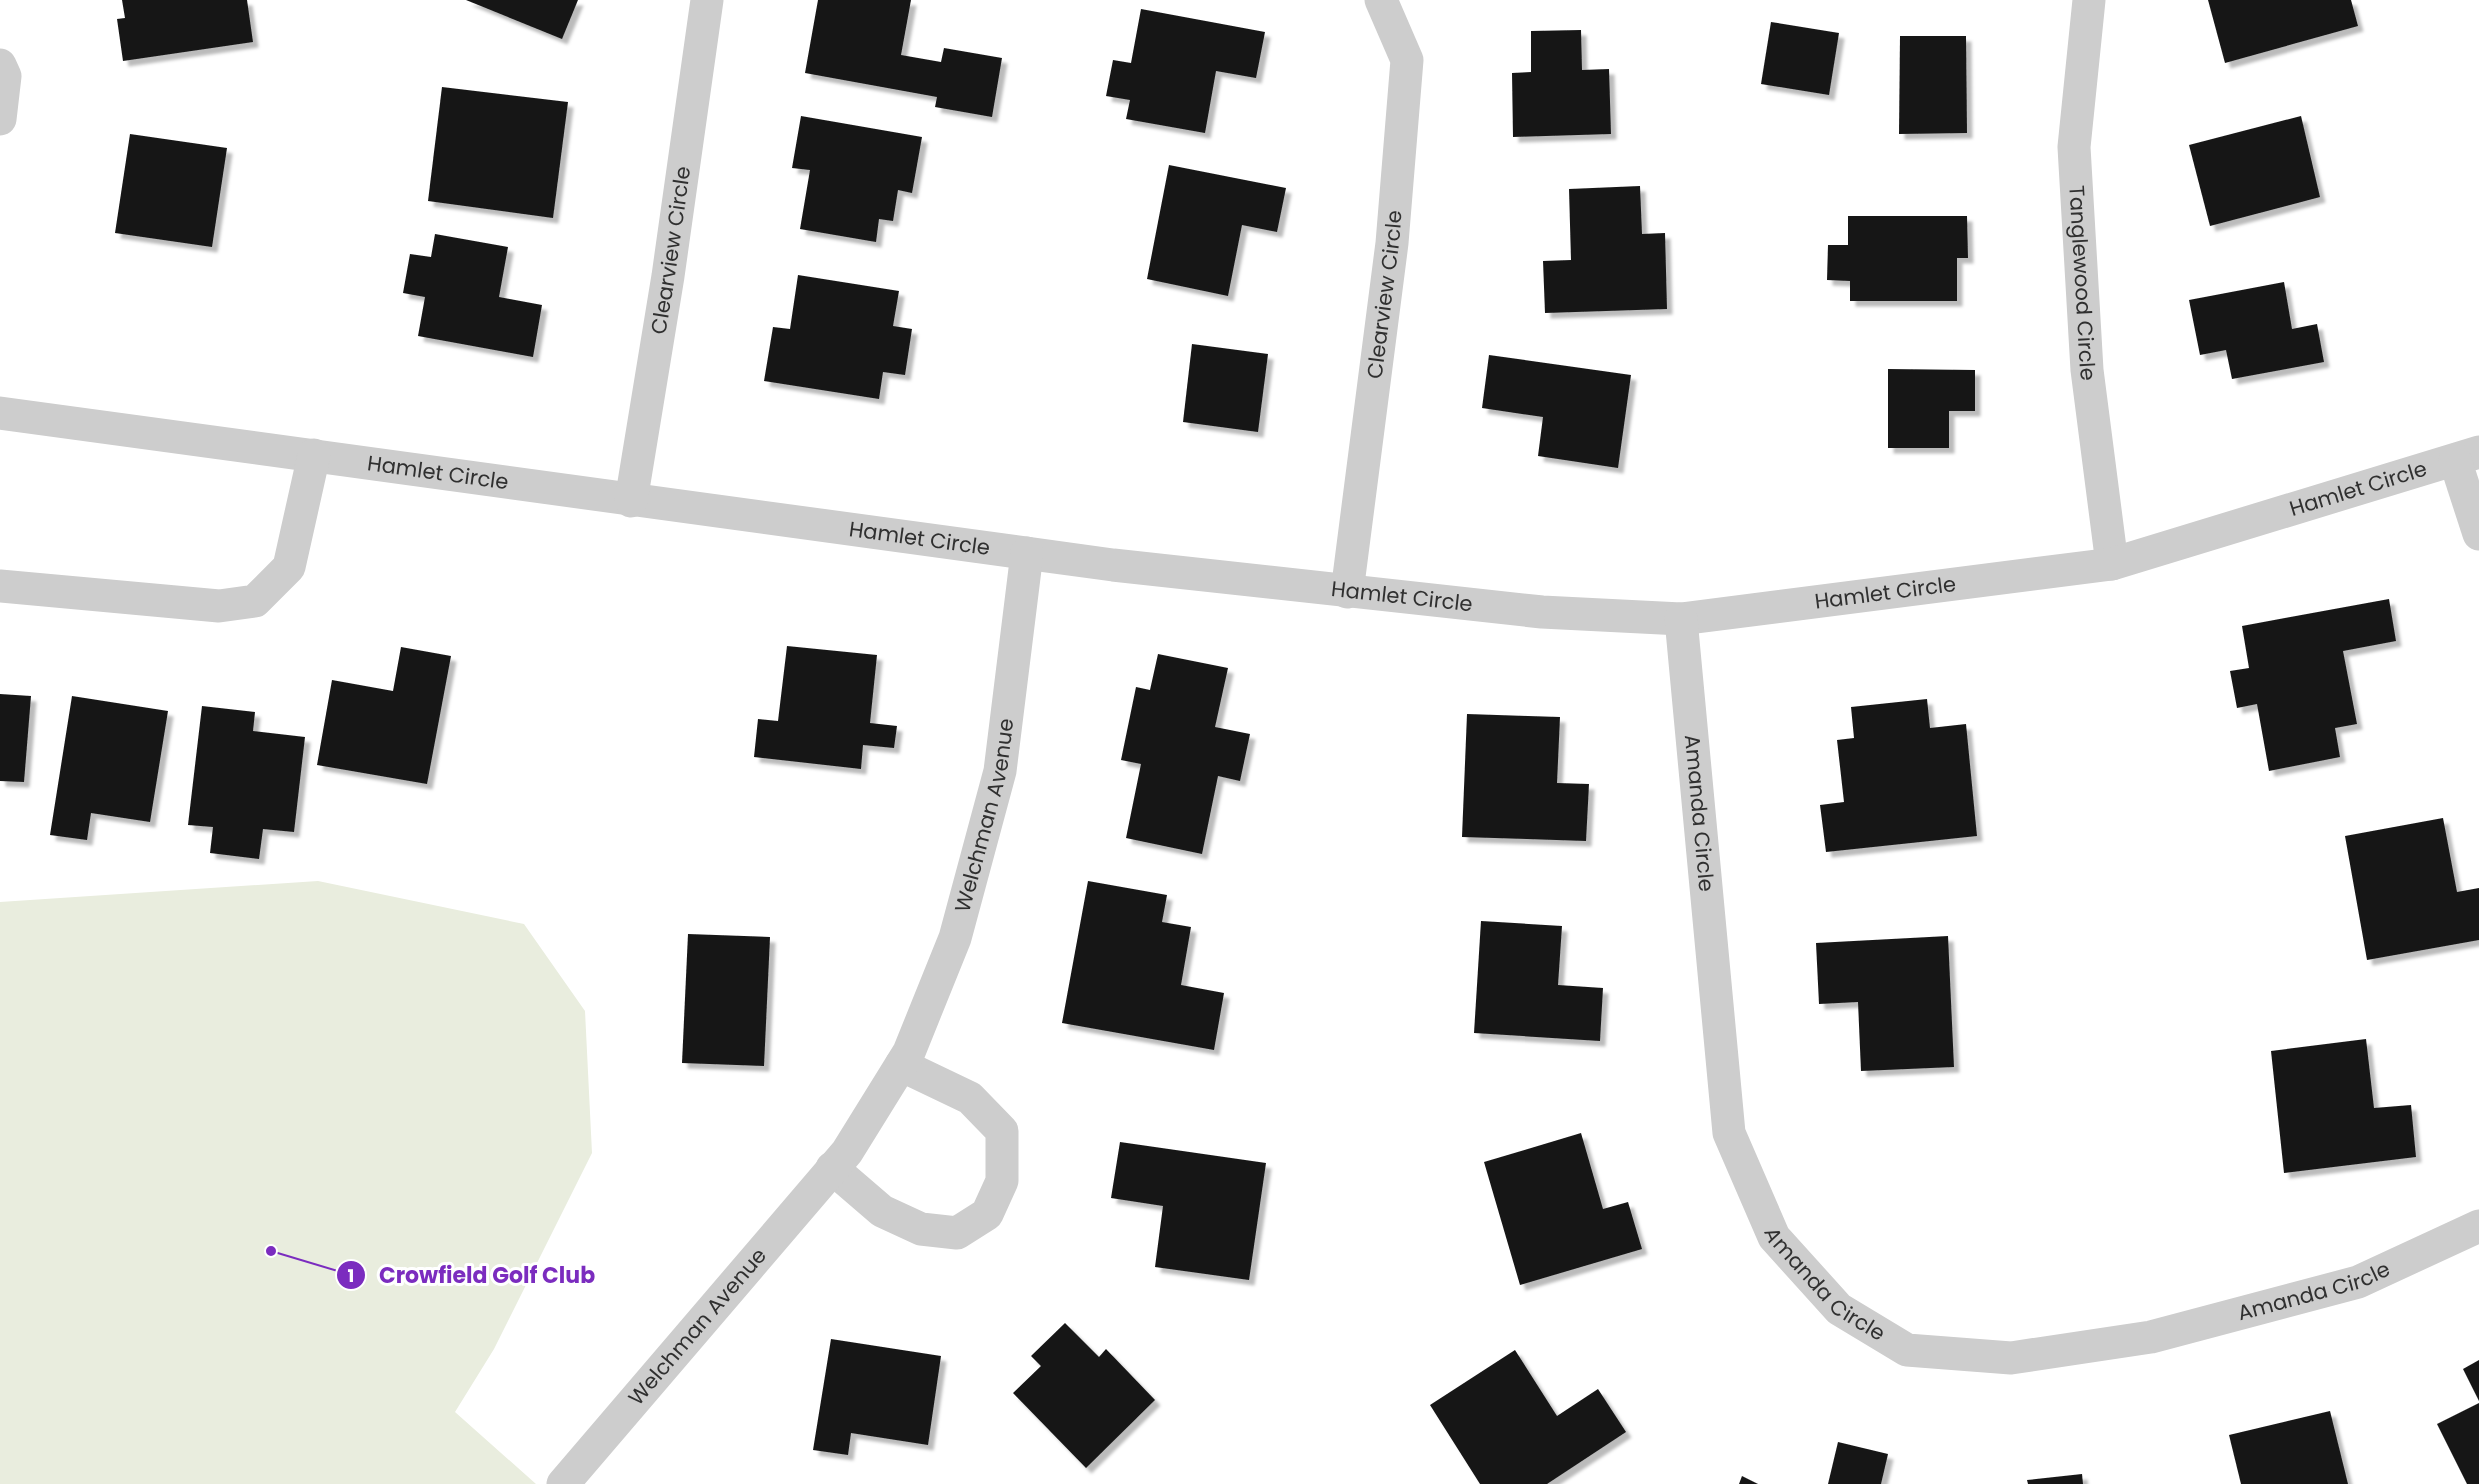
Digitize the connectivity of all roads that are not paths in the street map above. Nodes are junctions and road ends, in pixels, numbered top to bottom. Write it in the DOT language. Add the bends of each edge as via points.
graph roads {
  1 [pos="707,0"];
  2 [pos="1381,0"];
  3 [pos="2089,0"];
  4 [pos="0,64"];
  5 [pos="0,119"];
  6 [pos="0,413"];
  7 [pos="314,454"];
  8 [pos="2467,456"];
  9 [pos="631,501"];
  10 [pos="2479,534"];
  11 [pos="1027,553"];
  12 [pos="2112,564"];
  13 [pos="0,586"];
  14 [pos="1347,592"];
  15 [pos="1681,619"];
  16 [pos="901,1065"];
  17 [pos="832,1168"];
  18 [pos="2479,1226"];
  19 [pos="563,1484"];
  1 -- 9 [label="street, Clearview Circle"];
  2 -- 14 [label="street, Clearview Circle" via="1407,60 1392,243"];
  3 -- 12 [label="street, Tanglewood Circle" via="2074,147 2087,370"];
  4 -- 5 [label="street" via="5,76"];
  6 -- 7 [label="street, Hamlet Circle"];
  7 -- 9 [label="street, Hamlet Circle"];
  7 -- 13 [label="street" via="289,567 255,601 219,606"];
  8 -- 10 [label="street"];
  8 -- 12 [label="street, Hamlet Circle"];
  9 -- 11 [label="street, Hamlet Circle"];
  11 -- 14 [label="street, Hamlet Circle"];
  11 -- 16 [label="street, Welchman Avenue" via="1000,771 955,938"];
  12 -- 15 [label="street, Hamlet Circle"];
  14 -- 15 [label="street, Hamlet Circle" via="1542,612"];
  15 -- 18 [label="street, Amanda Circle" via="1729,1133 1774,1237 1839,1309 1907,1350 2011,1358 2151,1337 2358,1282"];
  16 -- 17 [label="street, Welchman Avenue" via="847,1152"];
  16 -- 17 [label="street" via="970,1098 1002,1131 1002,1181 987,1214 957,1233 921,1229 882,1212"];
  17 -- 19 [label="street, Welchman Avenue"];
}
